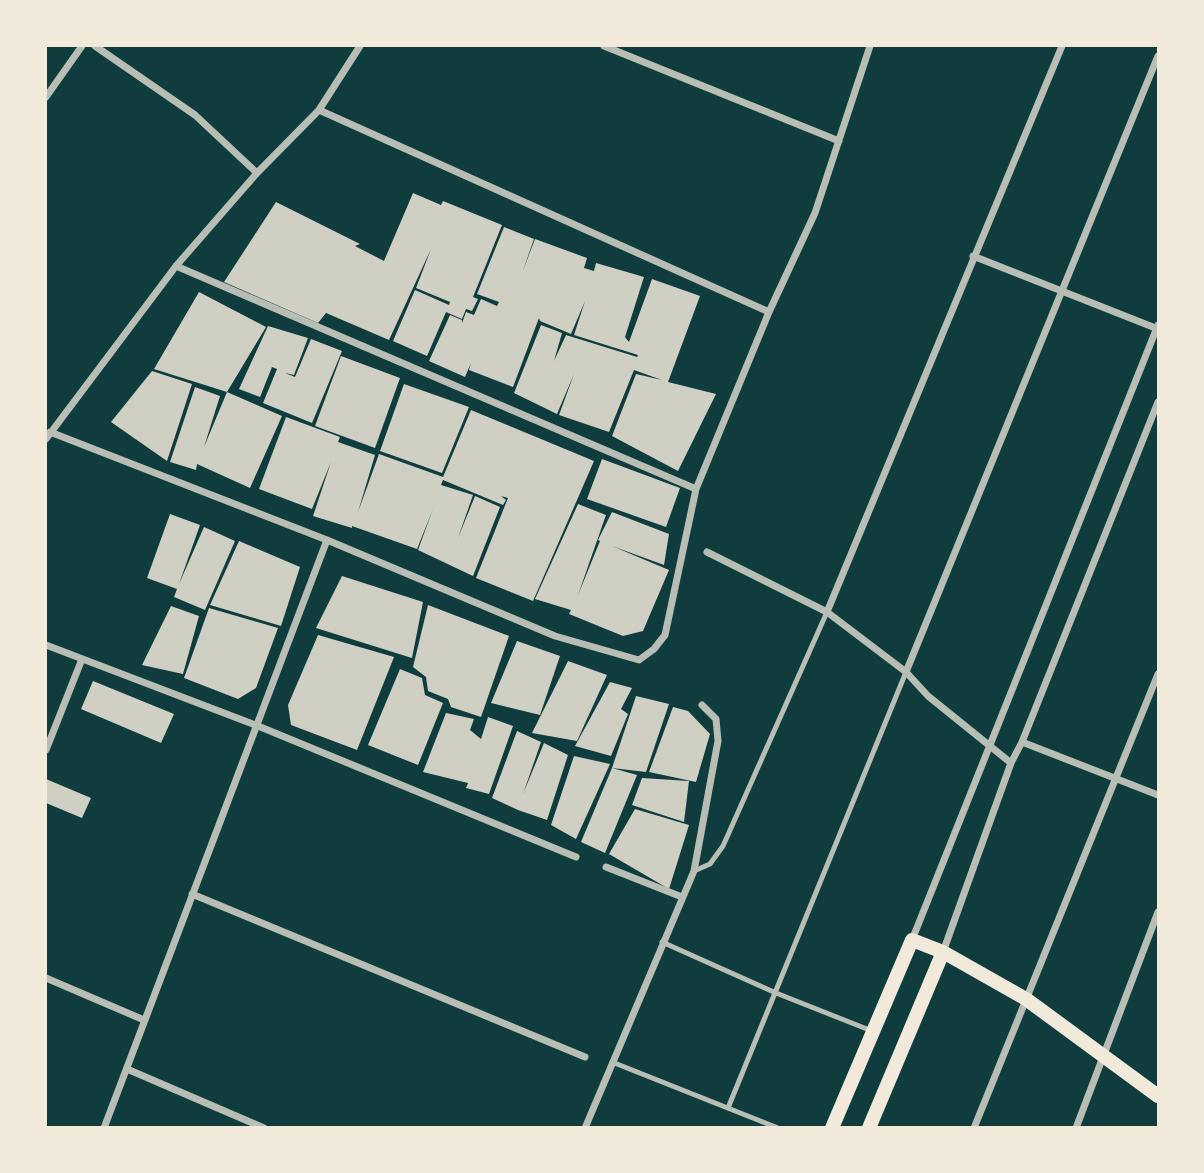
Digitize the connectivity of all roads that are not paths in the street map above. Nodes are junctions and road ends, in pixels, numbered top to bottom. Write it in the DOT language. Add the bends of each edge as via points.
graph roads {
  1 [pos="82,46"];
  2 [pos="95,46"];
  3 [pos="359,46"];
  4 [pos="604,46"];
  5 [pos="870,46"];
  6 [pos="1062,46"];
  7 [pos="1158,56"];
  8 [pos="46,97"];
  9 [pos="320,110"];
  10 [pos="839,141"];
  11 [pos="257,173"];
  12 [pos="973,256"];
  13 [pos="176,266"];
  14 [pos="1062,291"];
  15 [pos="769,312"];
  16 [pos="1158,327"];
  17 [pos="1158,402"];
  18 [pos="48,436"];
  19 [pos="696,489"];
  20 [pos="327,540"];
  21 [pos="707,552"];
  22 [pos="827,612"];
  23 [pos="46,645"];
  24 [pos="82,659"];
  25 [pos="906,672"];
  26 [pos="1158,674"];
  27 [pos="702,705"];
  28 [pos="258,726"];
  29 [pos="1022,742"];
  30 [pos="990,746"];
  31 [pos="46,750"];
  32 [pos="1011,763"];
  33 [pos="1116,778"];
  34 [pos="1158,795"];
  35 [pos="576,857"];
  36 [pos="606,867"];
  37 [pos="694,871"];
  38 [pos="192,894"];
  39 [pos="682,897"];
  40 [pos="1158,912"];
  41 [pos="912,940"];
  42 [pos="662,942"];
  43 [pos="943,951"];
  44 [pos="46,978"];
  45 [pos="776,993"];
  46 [pos="1026,999"];
  47 [pos="144,1020"];
  48 [pos="873,1031"];
  49 [pos="1103,1054"];
  50 [pos="585,1057"];
  51 [pos="612,1062"];
  52 [pos="127,1069"];
  53 [pos="1158,1096"];
  54 [pos="728,1108"];
  55 [pos="104,1128"];
  56 [pos="264,1128"];
  57 [pos="585,1128"];
  58 [pos="778,1128"];
  59 [pos="832,1128"];
  60 [pos="869,1128"];
  61 [pos="974,1128"];
  62 [pos="1076,1128"];
  1 -- 8 [label="street"];
  2 -- 11 [label="street" via="195,115"];
  3 -- 9 [label="street"];
  4 -- 10 [label="street"];
  5 -- 10 [label="street"];
  6 -- 12 [label="street"];
  7 -- 14 [label="street"];
  9 -- 11 [label="street"];
  9 -- 15 [label="street"];
  10 -- 15 [label="street" via="815,213"];
  11 -- 13 [label="street"];
  12 -- 14 [label="street"];
  12 -- 22 [label="street"];
  13 -- 18 [label="street"];
  13 -- 19 [label="street"];
  14 -- 16 [label="street"];
  14 -- 25 [label="street"];
  15 -- 19 [label="street"];
  16 -- 30 [label="street"];
  17 -- 29 [label="street"];
  18 -- 20 [label="street"];
  19 -- 20 [label="street" via="665,635 639,660 555,636"];
  20 -- 28 [label="street"];
  21 -- 22 [label="street"];
  22 -- 25 [label="street"];
  22 -- 37 [label="lane" via="723,846 710,864"];
  23 -- 24 [label="street"];
  24 -- 28 [label="street"];
  24 -- 31 [label="street"];
  25 -- 30 [label="street"];
  25 -- 45 [label="lane"];
  26 -- 33 [label="street"];
  27 -- 37 [label="street" via="716,719 718,741"];
  28 -- 35 [label="street"];
  28 -- 38 [label="street"];
  29 -- 32 [label="street"];
  29 -- 33 [label="street"];
  30 -- 32 [label="street"];
  30 -- 41 [label="street"];
  32 -- 43 [label="street"];
  33 -- 34 [label="street"];
  33 -- 46 [label="street"];
  36 -- 39 [label="street"];
  37 -- 39 [label="street"];
  38 -- 47 [label="street"];
  38 -- 50 [label="street"];
  39 -- 42 [label="street"];
  40 -- 49 [label="street"];
  41 -- 43 [label="main road"];
  41 -- 48 [label="main road"];
  42 -- 45 [label="lane"];
  42 -- 51 [label="street"];
  43 -- 46 [label="main road"];
  43 -- 60 [label="main road"];
  44 -- 47 [label="street"];
  45 -- 48 [label="lane"];
  45 -- 54 [label="lane"];
  46 -- 49 [label="main road"];
  46 -- 61 [label="street"];
  47 -- 52 [label="street"];
  48 -- 59 [label="main road"];
  49 -- 53 [label="main road"];
  49 -- 62 [label="street"];
  51 -- 54 [label="lane"];
  51 -- 57 [label="street"];
  52 -- 55 [label="street"];
  52 -- 56 [label="street"];
  54 -- 58 [label="lane"];
}
